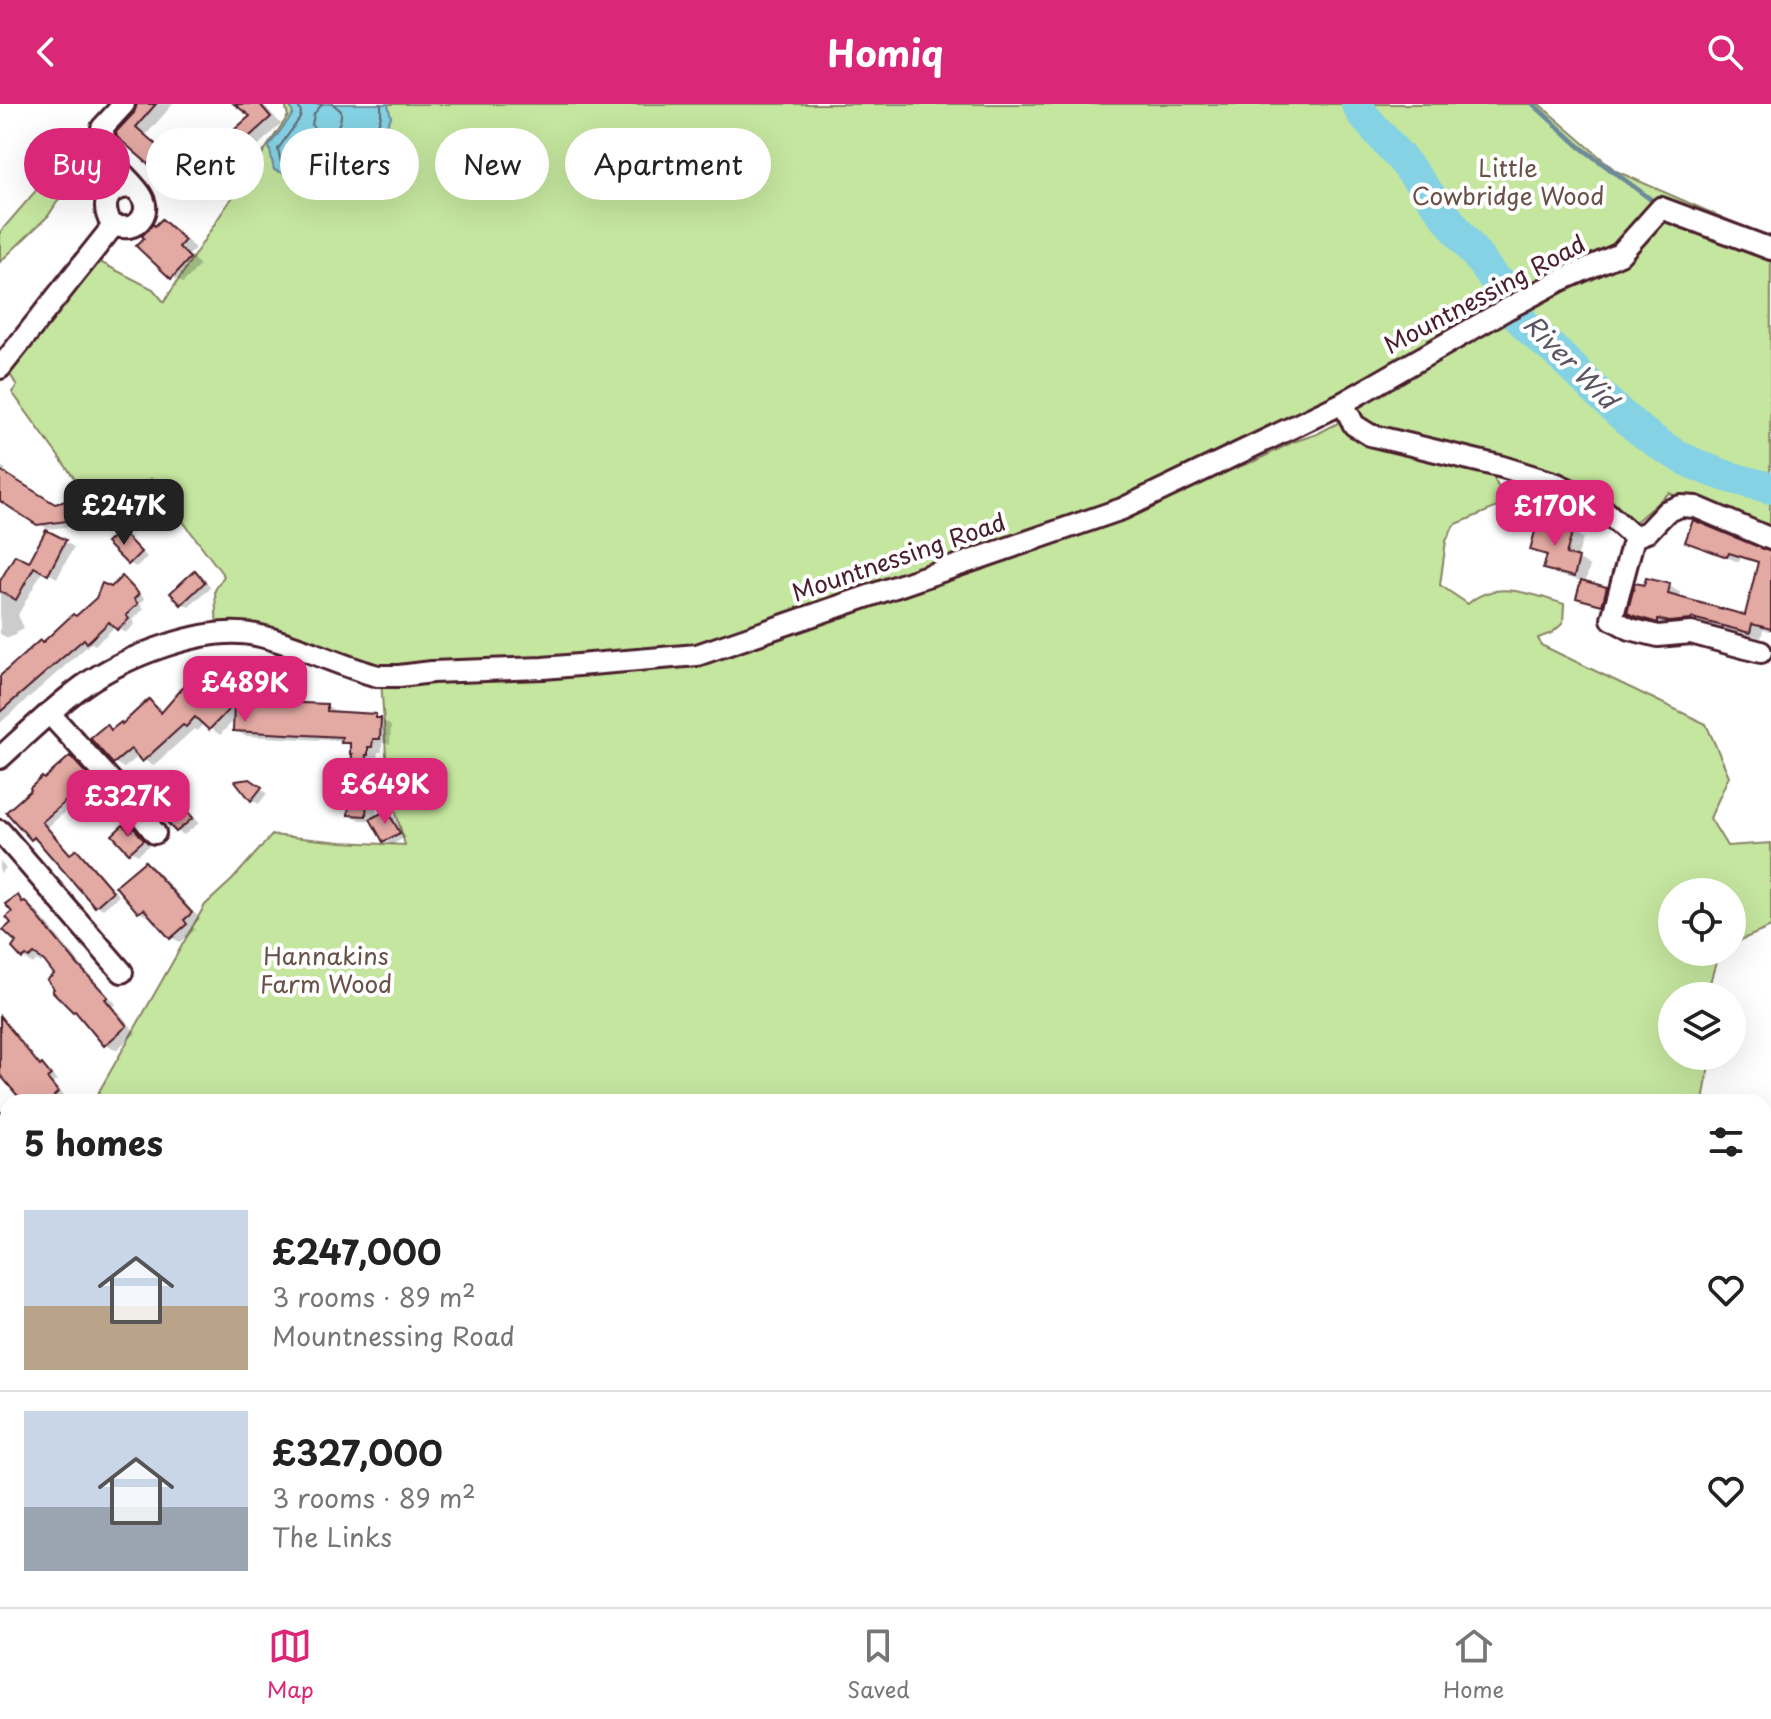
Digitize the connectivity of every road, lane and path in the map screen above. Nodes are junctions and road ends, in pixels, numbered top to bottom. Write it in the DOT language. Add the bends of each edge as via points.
graph roads {
  1 [pos="124,104"];
  2 [pos="1771,249"];
  3 [pos="0,368"];
  4 [pos="1343,403"];
  5 [pos="1634,537"];
  6 [pos="1771,539"];
  7 [pos="1761,652"];
  8 [pos="49,713"];
  9 [pos="0,758"];
  10 [pos="0,831"];
  11 [pos="155,833"];
  12 [pos="122,972"];
  1 -- 3 [label="street" via="102,128 112,160 143,197 146,210 129,228 113,226"];
  2 -- 4 [label="street, Mountnessing Road" via="1661,208 1620,254 1505,310"];
  4 -- 5 [label="street" via="1354,425 1370,435 1557,484 1595,502"];
  4 -- 8 [label="street, Mountnessing Road" via="1122,509 697,655 378,676 255,635 217,633 131,660 85,684"];
  5 -- 6 [label="street" via="1681,506 1696,507"];
  5 -- 7 [label="street" via="1612,619 1658,636 1691,633"];
  8 -- 9 [label="street, Mountnessing Road"];
  8 -- 11 [label="street"];
  10 -- 12 [label="street"];
}
